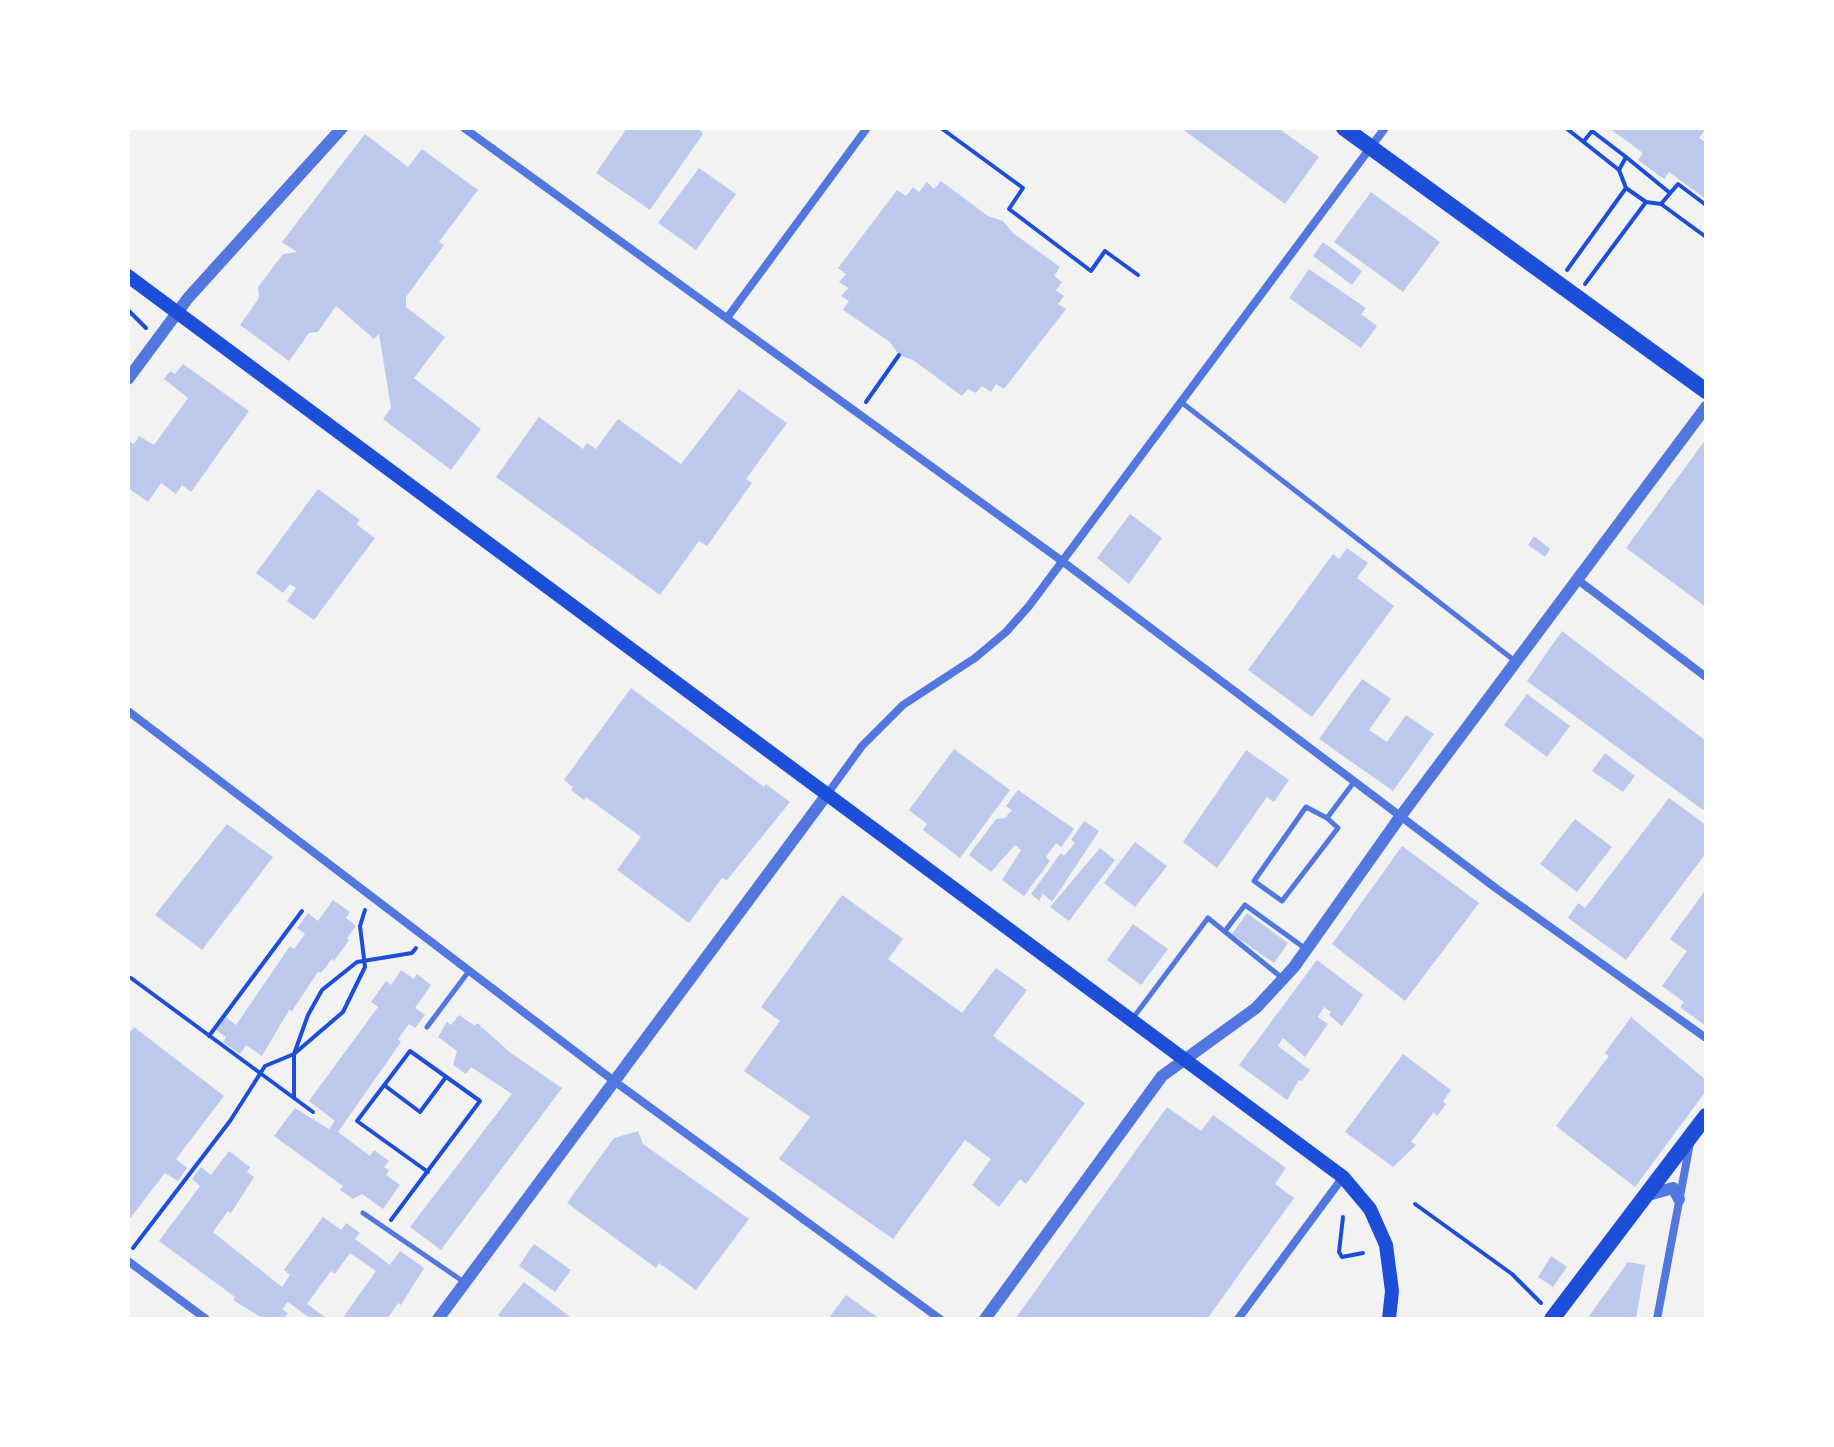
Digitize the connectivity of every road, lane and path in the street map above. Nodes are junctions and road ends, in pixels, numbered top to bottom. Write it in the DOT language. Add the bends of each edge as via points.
graph roads {
  1 [pos="342,128"];
  2 [pos="464,128"];
  3 [pos="867,128"];
  4 [pos="941,128"];
  5 [pos="1344,128"];
  6 [pos="1385,128"];
  7 [pos="1566,128"];
  8 [pos="1584,141"];
  9 [pos="1370,148"];
  10 [pos="1626,157"];
  11 [pos="1619,170"];
  12 [pos="1626,188"];
  13 [pos="1670,193"];
  14 [pos="1646,202"];
  15 [pos="1661,204"];
  16 [pos="1706,205"];
  17 [pos="1706,237"];
  18 [pos="1138,275"];
  19 [pos="128,276"];
  20 [pos="1557,283"];
  21 [pos="1576,297"];
  22 [pos="128,310"];
  23 [pos="176,312"];
  24 [pos="727,318"];
  25 [pos="144,322"];
  26 [pos="899,355"];
  27 [pos="128,379"];
  28 [pos="1706,391"];
  29 [pos="1181,402"];
  30 [pos="1706,407"];
  31 [pos="857,413"];
  32 [pos="1062,561"];
  33 [pos="1578,580"];
  34 [pos="1516,662"];
  35 [pos="1706,677"];
  36 [pos="128,711"];
  37 [pos="1354,782"];
  38 [pos="828,793"];
  39 [pos="1400,817"];
  40 [pos="1327,818"];
  41 [pos="374,898"];
  42 [pos="302,911"];
  43 [pos="1225,931"];
  44 [pos="425,937"];
  45 [pos="1307,950"];
  46 [pos="365,960"];
  47 [pos="469,971"];
  48 [pos="131,978"];
  49 [pos="1284,979"];
  50 [pos="1133,1019"];
  51 [pos="427,1027"];
  52 [pos="209,1036"];
  53 [pos="1706,1038"];
  54 [pos="294,1054"];
  55 [pos="1184,1057"];
  56 [pos="260,1073"];
  57 [pos="446,1077"];
  58 [pos="614,1081"];
  59 [pos="384,1085"];
  60 [pos="294,1098"];
  61 [pos="313,1112"];
  62 [pos="1706,1116"];
  63 [pos="1691,1135"];
  64 [pos="428,1172"];
  65 [pos="1343,1177"];
  66 [pos="1645,1196"];
  67 [pos="1679,1199"];
  68 [pos="1415,1204"];
  69 [pos="363,1213"];
  70 [pos="1343,1217"];
  71 [pos="385,1229"];
  72 [pos="1363,1253"];
  73 [pos="128,1254"];
  74 [pos="128,1261"];
  75 [pos="465,1282"];
  76 [pos="1553,1318"];
  77 [pos="206,1319"];
  78 [pos="438,1319"];
  79 [pos="940,1319"];
  80 [pos="985,1319"];
  81 [pos="1238,1319"];
  82 [pos="1389,1319"];
  83 [pos="1657,1319"];
  1 -- 23 [label="street"];
  2 -- 24 [label="street"];
  3 -- 24 [label="street"];
  4 -- 18 [label="path" via="1023,188 1009,209 1091,271 1105,251"];
  5 -- 9 [label="main road"];
  6 -- 9 [label="street"];
  7 -- 8 [label="path"];
  8 -- 10 [label="path" via="1592,131"];
  8 -- 11 [label="path"];
  9 -- 20 [label="main road"];
  9 -- 29 [label="street"];
  10 -- 11 [label="path"];
  10 -- 13 [label="path"];
  11 -- 12 [label="path"];
  12 -- 14 [label="path"];
  12 -- 20 [label="path"];
  13 -- 15 [label="path"];
  13 -- 16 [label="path" via="1678,184"];
  14 -- 15 [label="path"];
  14 -- 21 [label="path"];
  15 -- 17 [label="path"];
  19 -- 23 [label="main road"];
  20 -- 21 [label="main road"];
  21 -- 28 [label="main road"];
  22 -- 25 [label="path"];
  23 -- 27 [label="street"];
  23 -- 38 [label="main road"];
  24 -- 31 [label="street"];
  26 -- 31 [label="path"];
  29 -- 32 [label="street"];
  29 -- 34 [label="lane"];
  30 -- 33 [label="street"];
  31 -- 32 [label="street"];
  32 -- 37 [label="street"];
  32 -- 38 [label="street" via="1006,632 903,705 862,746"];
  33 -- 34 [label="street"];
  33 -- 35 [label="street"];
  34 -- 39 [label="street"];
  36 -- 41 [label="street"];
  37 -- 39 [label="street"];
  37 -- 40 [label="lane"];
  38 -- 50 [label="main road"];
  38 -- 58 [label="street"];
  39 -- 45 [label="street"];
  39 -- 53 [label="street"];
  40 -- 40 [label="lane" via="1338,828 1282,901 1254,881 1306,807"];
  41 -- 44 [label="street"];
  41 -- 46 [label="path" via="361,916"];
  42 -- 52 [label="path"];
  43 -- 45 [label="lane" via="1245,905"];
  43 -- 49 [label="lane"];
  43 -- 50 [label="lane" via="1208,918"];
  44 -- 46 [label="path" via="412,953"];
  44 -- 47 [label="street"];
  45 -- 49 [label="street"];
  46 -- 54 [label="path" via="363,975 343,1012"];
  46 -- 54 [label="path" via="331,982 314,1001"];
  47 -- 51 [label="lane"];
  47 -- 58 [label="street"];
  48 -- 52 [label="path"];
  49 -- 55 [label="street" via="1220,1037"];
  50 -- 55 [label="main road"];
  52 -- 56 [label="path"];
  54 -- 56 [label="path" via="270,1062"];
  54 -- 60 [label="path"];
  55 -- 65 [label="main road"];
  55 -- 80 [label="street" via="1162,1076"];
  56 -- 60 [label="path"];
  56 -- 73 [label="path" via="230,1121"];
  57 -- 59 [label="path" via="410,1051"];
  57 -- 59 [label="path" via="420,1112"];
  57 -- 64 [label="path" via="480,1101"];
  58 -- 75 [label="street"];
  58 -- 79 [label="street"];
  59 -- 64 [label="path" via="357,1121"];
  60 -- 61 [label="path"];
  62 -- 63 [label="main road"];
  63 -- 66 [label="main road"];
  63 -- 67 [label="street"];
  64 -- 71 [label="path"];
  65 -- 81 [label="street"];
  65 -- 82 [label="main road" via="1370,1209 1386,1245 1392,1291"];
  66 -- 67 [label="street" via="1667,1187"];
  66 -- 76 [label="main road"];
  67 -- 83 [label="street"];
  68 -- 76 [label="path" via="1512,1274"];
  69 -- 71 [label="lane"];
  70 -- 72 [label="path" via="1339,1252 1342,1257"];
  71 -- 75 [label="lane"];
  74 -- 77 [label="street"];
  75 -- 78 [label="street"];
}
